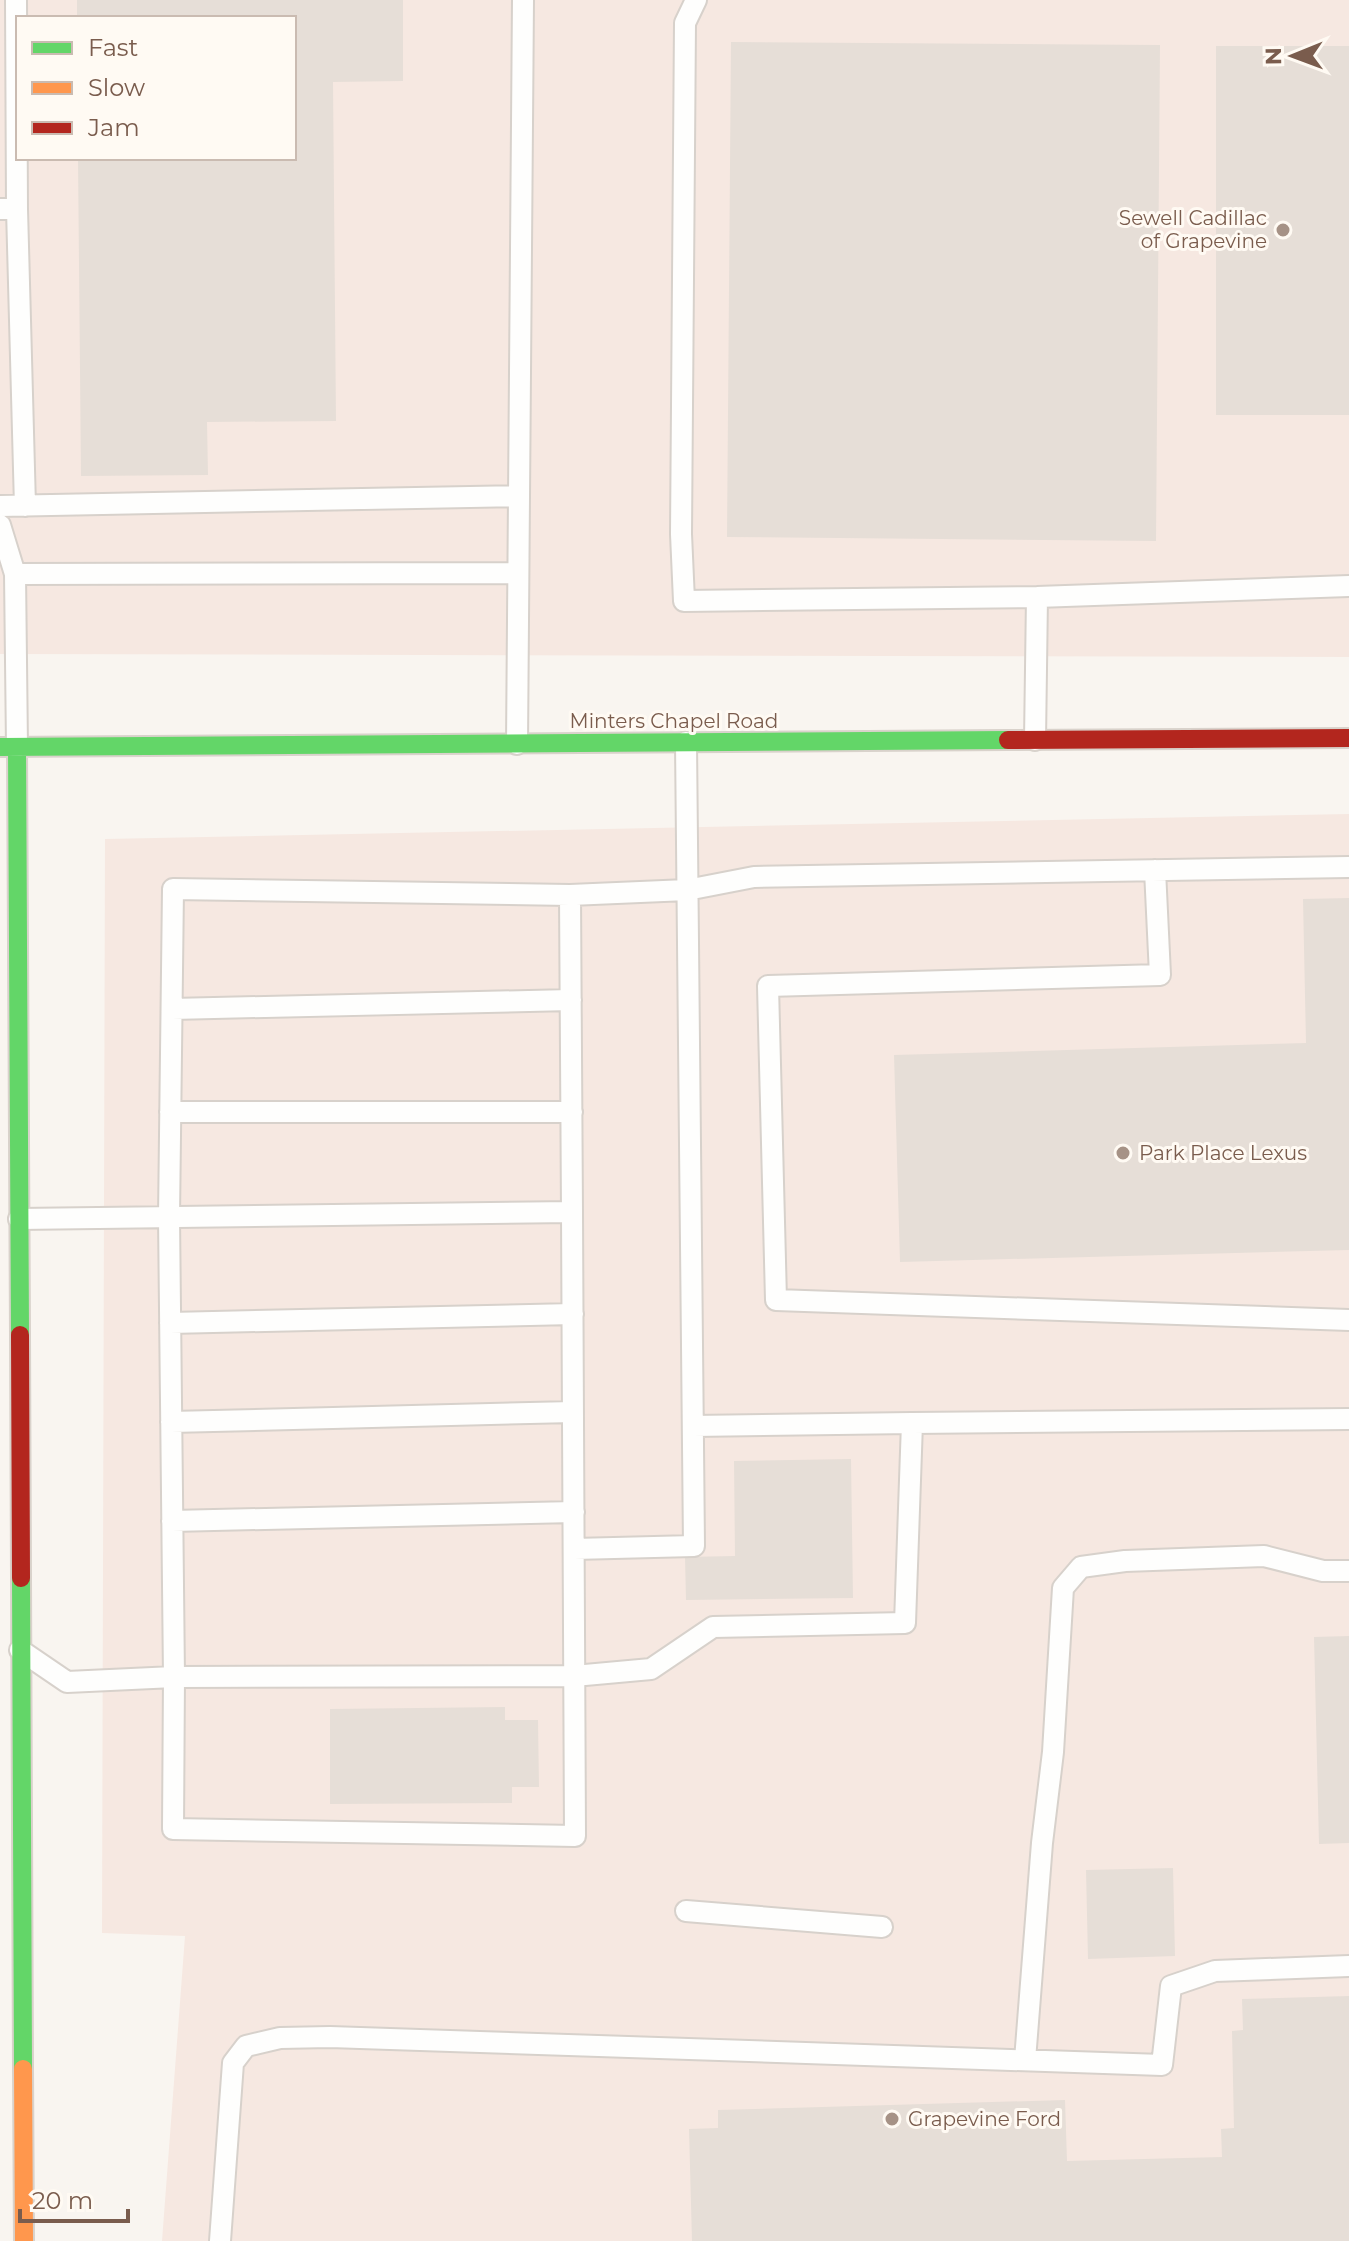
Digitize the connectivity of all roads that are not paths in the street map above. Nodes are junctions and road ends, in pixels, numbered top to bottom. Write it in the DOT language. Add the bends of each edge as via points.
graph roads {
  1 [pos="16,0"];
  2 [pos="523,0"];
  3 [pos="696,0"];
  4 [pos="9,209"];
  5 [pos="518,496"];
  6 [pos="0,506"];
  7 [pos="25,506"];
  8 [pos="0,525"];
  9 [pos="517,573"];
  10 [pos="15,574"];
  11 [pos="1349,586"];
  12 [pos="1037,597"];
  13 [pos="1349,738"];
  14 [pos="1035,740"];
  15 [pos="686,742"];
  16 [pos="517,744"];
  17 [pos="9,747"];
  18 [pos="1349,867"];
  19 [pos="1155,870"];
  20 [pos="687,890"];
  21 [pos="570,895"];
  22 [pos="571,1000"];
  23 [pos="172,1009"];
  24 [pos="170,1112"];
  25 [pos="572,1112"];
  26 [pos="572,1212"];
  27 [pos="169,1217"];
  28 [pos="19,1219"];
  29 [pos="573,1314"];
  30 [pos="1349,1320"];
  31 [pos="170,1323"];
  32 [pos="573,1412"];
  33 [pos="1349,1419"];
  34 [pos="171,1422"];
  35 [pos="912,1423"];
  36 [pos="693,1426"];
  37 [pos="574,1512"];
  38 [pos="172,1521"];
  39 [pos="574,1549"];
  40 [pos="1349,1571"];
  41 [pos="0,1650"];
  42 [pos="22,1650"];
  43 [pos="574,1676"];
  44 [pos="174,1677"];
  45 [pos="686,1911"];
  46 [pos="882,1927"];
  47 [pos="1349,1966"];
  48 [pos="1025,2060"];
  49 [pos="24,2241"];
  50 [pos="220,2241"];
  1 -- 4 [label="lane"];
  2 -- 5 [label="lane"];
  3 -- 12 [label="lane" via="685,23 684,601"];
  4 -- 7 [label="lane"];
  5 -- 7 [label="lane"];
  5 -- 9 [label="lane"];
  6 -- 7 [label="lane"];
  8 -- 10 [label="lane"];
  9 -- 10 [label="lane"];
  9 -- 16 [label="lane"];
  10 -- 17 [label="lane"];
  11 -- 12 [label="lane"];
  12 -- 14 [label="lane"];
  13 -- 14 [label="street, Minters Chapel Road"];
  14 -- 15 [label="street, Minters Chapel Road"];
  15 -- 16 [label="street, Minters Chapel Road"];
  15 -- 20 [label="lane"];
  16 -- 17 [label="street, Minters Chapel Road"];
  17 -- 28 [label="street"];
  18 -- 19 [label="lane"];
  19 -- 20 [label="lane" via="754,877"];
  19 -- 30 [label="lane" via="1160,975 768,986 776,1300"];
  20 -- 21 [label="lane"];
  20 -- 36 [label="lane"];
  21 -- 22 [label="lane"];
  21 -- 23 [label="lane" via="173,889"];
  22 -- 23 [label="lane"];
  22 -- 25 [label="lane"];
  23 -- 24 [label="lane"];
  24 -- 25 [label="lane"];
  24 -- 27 [label="lane"];
  25 -- 26 [label="lane"];
  26 -- 27 [label="lane"];
  26 -- 29 [label="lane"];
  27 -- 28 [label="lane"];
  27 -- 31 [label="lane"];
  28 -- 42 [label="street"];
  29 -- 31 [label="lane"];
  29 -- 32 [label="lane"];
  31 -- 34 [label="lane"];
  32 -- 34 [label="lane"];
  32 -- 37 [label="lane"];
  33 -- 35 [label="lane"];
  34 -- 38 [label="lane"];
  35 -- 36 [label="lane"];
  35 -- 43 [label="lane" via="905,1623 713,1627 651,1669"];
  36 -- 39 [label="lane" via="694,1546"];
  37 -- 38 [label="lane"];
  37 -- 39 [label="lane"];
  38 -- 44 [label="lane"];
  39 -- 43 [label="lane"];
  40 -- 48 [label="lane" via="1323,1571 1264,1556 1125,1561 1081,1567 1063,1588"];
  41 -- 42 [label="lane"];
  42 -- 44 [label="lane" via="67,1682"];
  42 -- 49 [label="street"];
  43 -- 44 [label="lane"];
  43 -- 44 [label="lane" via="575,1836 173,1829"];
  45 -- 46 [label="lane"];
  47 -- 48 [label="lane" via="1215,1971 1171,1986 1162,2065"];
  48 -- 50 [label="lane" via="280,2038 246,2046 233,2063"];
}
